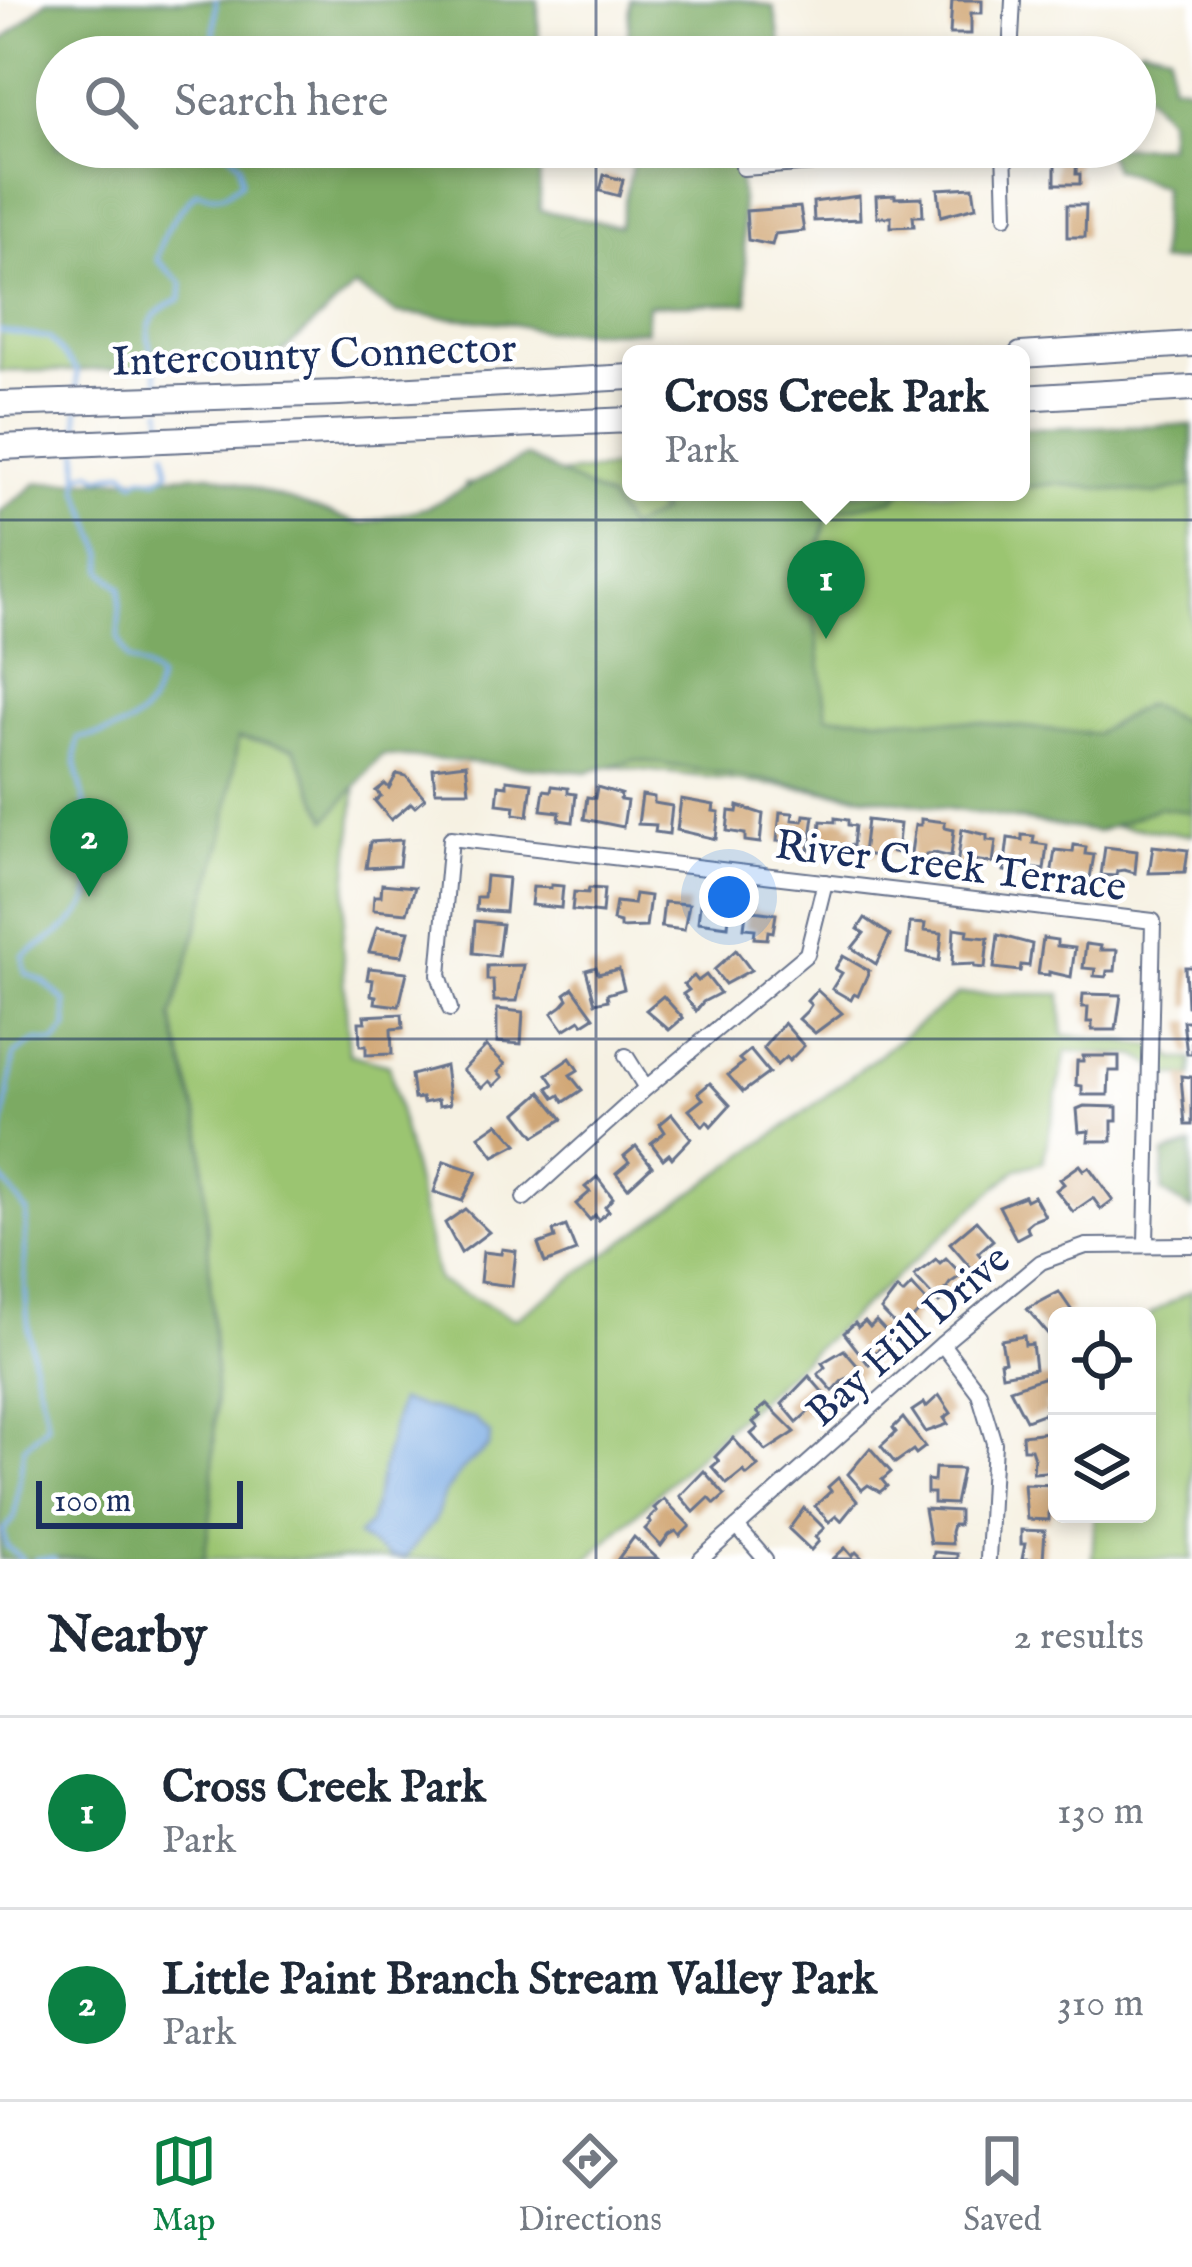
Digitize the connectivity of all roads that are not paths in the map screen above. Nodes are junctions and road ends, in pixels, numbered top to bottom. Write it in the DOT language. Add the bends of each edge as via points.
graph roads {
  1 [pos="1013,0"];
  2 [pos="1011,36"];
  3 [pos="1005,168"];
  4 [pos="1006,216"];
  5 [pos="1192,344"];
  6 [pos="1030,354"];
  7 [pos="622,378"];
  8 [pos="1192,388"];
  9 [pos="1030,397"];
  10 [pos="0,404"];
  11 [pos="622,421"];
  12 [pos="0,447"];
  13 [pos="825,882"];
  14 [pos="450,1009"];
  15 [pos="626,1056"];
  16 [pos="646,1088"];
  17 [pos="524,1198"];
  18 [pos="1146,1243"];
  19 [pos="1192,1244"];
  20 [pos="942,1344"];
  21 [pos="737,1527"];
  22 [pos="701,1559"];
  23 [pos="765,1559"];
  24 [pos="988,1559"];
  1 -- 2 [label="street"];
  3 -- 4 [label="street"];
  5 -- 6 [label="highway"];
  7 -- 10 [label="highway, Intercounty Connector"];
  8 -- 9 [label="highway"];
  11 -- 12 [label="highway, Intercounty Connector"];
  13 -- 14 [label="street, River Creek Terrace" via="451,838 439,976"];
  13 -- 16 [label="street" via="807,954"];
  13 -- 18 [label="street, River Creek Terrace" via="1153,921"];
  15 -- 16 [label="street"];
  16 -- 17 [label="street"];
  18 -- 19 [label="street, Bay Hill Drive"];
  18 -- 20 [label="street, Bay Hill Drive" via="1086,1246 1041,1262"];
  20 -- 21 [label="street, Bay Hill Drive"];
  20 -- 24 [label="street" via="979,1393 994,1443"];
  21 -- 22 [label="street, Bay Hill Drive"];
  21 -- 23 [label="street"];
}
